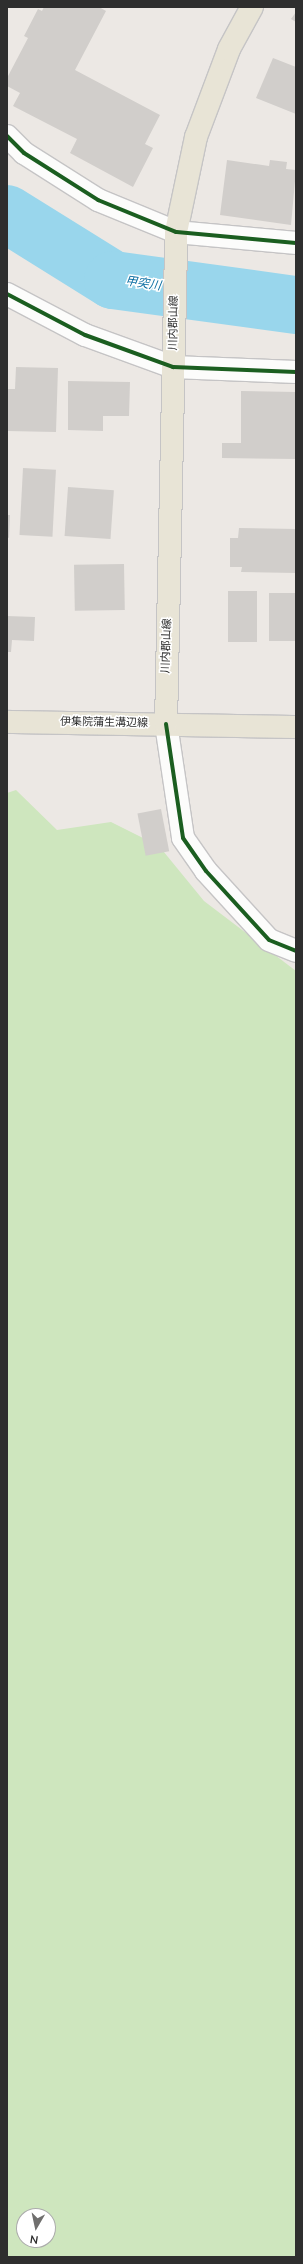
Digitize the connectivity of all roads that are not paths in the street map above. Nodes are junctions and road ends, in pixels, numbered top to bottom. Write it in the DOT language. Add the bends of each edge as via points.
graph roads {
  1 [pos="252,7"];
  2 [pos="7,136"];
  3 [pos="176,238"];
  4 [pos="296,243"];
  5 [pos="7,294"];
  6 [pos="174,357"];
  7 [pos="296,372"];
  8 [pos="7,722"];
  9 [pos="166,724"];
  10 [pos="296,727"];
  11 [pos="296,951"];
  1 -- 3 [label="main road, 川内郡山線" via="229,49 196,137"];
  2 -- 3 [label="street" via="24,153 98,200"];
  3 -- 4 [label="street"];
  3 -- 6 [label="main road, 川内郡山線"];
  5 -- 6 [label="street" via="84,334"];
  6 -- 7 [label="street"];
  6 -- 9 [label="main road, 川内郡山線"];
  8 -- 9 [label="main road, 伊集院蒲生溝辺線"];
  9 -- 10 [label="main road, 伊集院蒲生溝辺線"];
  9 -- 11 [label="street" via="183,838 206,871 269,940"];
}
